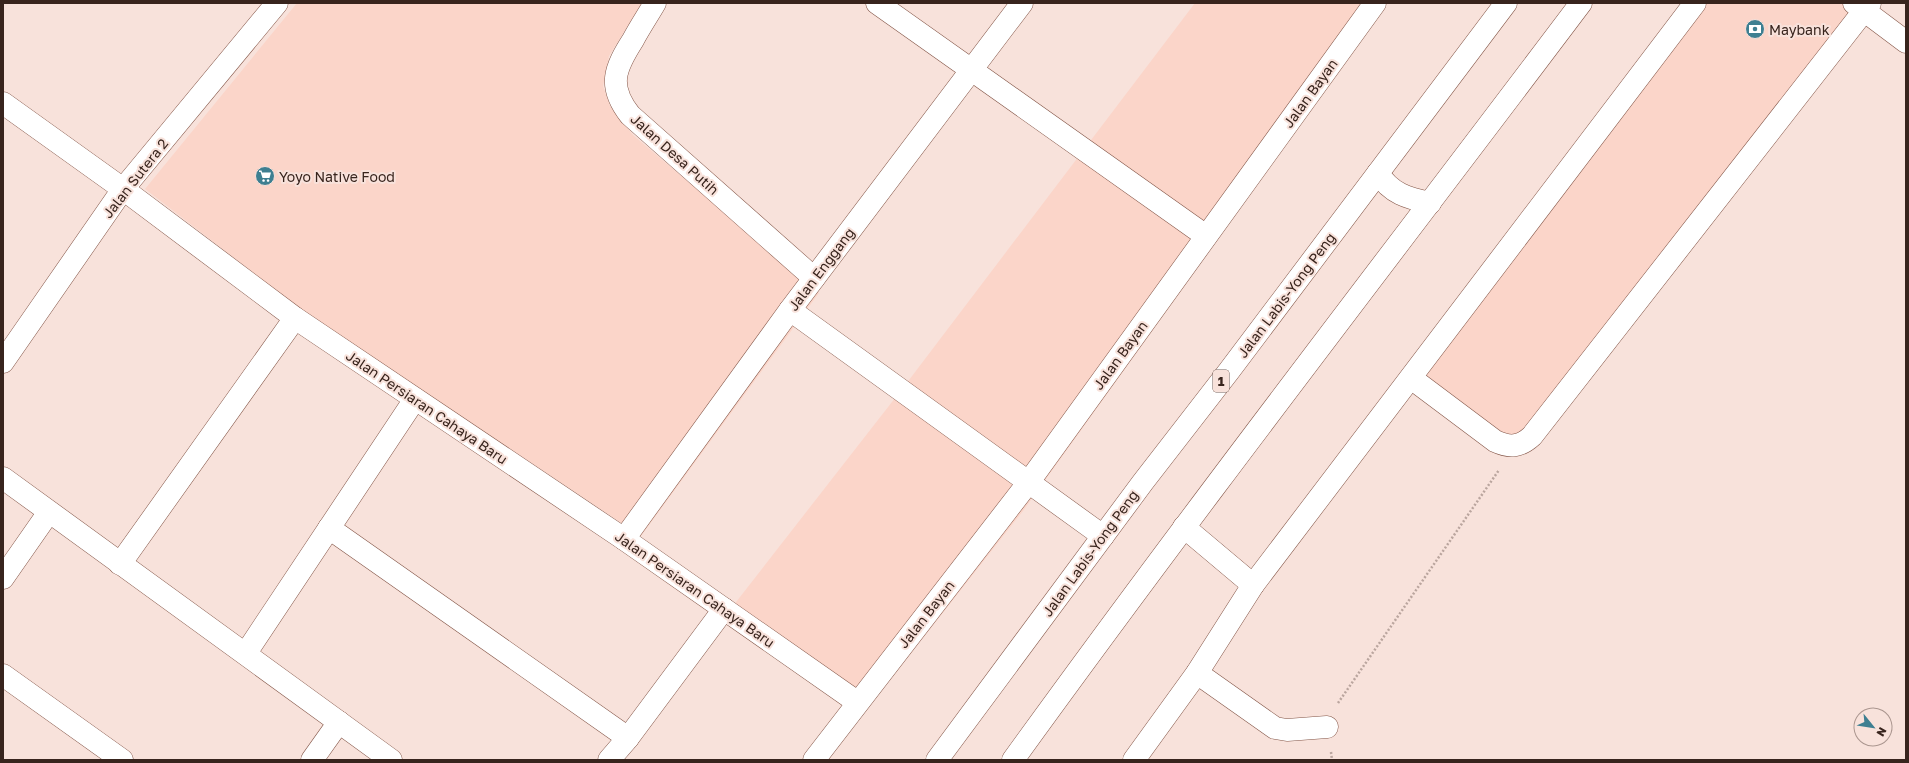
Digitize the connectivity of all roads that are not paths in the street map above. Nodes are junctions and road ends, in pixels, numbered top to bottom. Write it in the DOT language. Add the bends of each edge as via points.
graph roads {
  1 [pos="656,3"];
  2 [pos="877,3"];
  3 [pos="1022,3"];
  4 [pos="1375,3"];
  5 [pos="1506,3"];
  6 [pos="1581,3"];
  7 [pos="1695,3"];
  8 [pos="274,4"];
  9 [pos="1863,6"];
  10 [pos="1906,42"];
  11 [pos="972,69"];
  12 [pos="3,103"];
  13 [pos="1378,173"];
  14 [pos="124,189"];
  15 [pos="1430,203"];
  16 [pos="1206,236"];
  17 [pos="814,278"];
  18 [pos="790,310"];
  19 [pos="295,318"];
  20 [pos="3,362"];
  21 [pos="1411,378"];
  22 [pos="415,399"];
  23 [pos="3,478"];
  24 [pos="1028,483"];
  25 [pos="49,512"];
  26 [pos="1184,527"];
  27 [pos="329,528"];
  28 [pos="1103,536"];
  29 [pos="624,539"];
  30 [pos="120,564"];
  31 [pos="3,578"];
  32 [pos="1253,585"];
  33 [pos="724,608"];
  34 [pos="246,653"];
  35 [pos="1197,673"];
  36 [pos="3,675"];
  37 [pos="857,702"];
  38 [pos="339,722"];
  39 [pos="1327,727"];
  40 [pos="628,738"];
  41 [pos="122,760"];
  42 [pos="312,760"];
  43 [pos="391,760"];
  44 [pos="609,760"];
  45 [pos="814,760"];
  46 [pos="937,760"];
  47 [pos="1013,760"];
  48 [pos="1134,760"];
  1 -- 17 [label="main road, Jalan Desa Putih" via="617,69 615,81 622,105"];
  2 -- 11 [label="main road"];
  3 -- 11 [label="main road, Jalan Enggang"];
  4 -- 16 [label="main road, Jalan Bayan"];
  5 -- 13 [label="main road, Jalan Labis-Yong Peng / 1"];
  6 -- 15 [label="main road"];
  7 -- 21 [label="main road"];
  8 -- 14 [label="main road, Jalan Sutera 2"];
  9 -- 10 [label="main road"];
  9 -- 21 [label="main road" via="1525,443 1515,446 1495,441"];
  11 -- 16 [label="main road"];
  11 -- 17 [label="main road, Jalan Enggang"];
  12 -- 14 [label="main road, Jalan Persiaran Cahaya Baru"];
  13 -- 15 [label="main road" via="1394,192"];
  13 -- 28 [label="main road, Jalan Labis-Yong Peng / 1"];
  14 -- 19 [label="main road, Jalan Persiaran Cahaya Baru"];
  14 -- 20 [label="main road, Jalan Sutera 2"];
  15 -- 26 [label="main road"];
  16 -- 24 [label="main road, Jalan Bayan"];
  17 -- 18 [label="main road, Jalan Enggang"];
  18 -- 24 [label="main road"];
  18 -- 29 [label="main road, Jalan Enggang"];
  19 -- 22 [label="main road, Jalan Persiaran Cahaya Baru"];
  19 -- 30 [label="main road"];
  21 -- 32 [label="main road"];
  22 -- 27 [label="main road"];
  22 -- 29 [label="main road, Jalan Persiaran Cahaya Baru"];
  23 -- 25 [label="main road"];
  24 -- 28 [label="main road"];
  24 -- 37 [label="main road, Jalan Bayan"];
  25 -- 30 [label="main road"];
  25 -- 31 [label="main road"];
  26 -- 32 [label="main road"];
  26 -- 47 [label="main road"];
  27 -- 34 [label="main road"];
  27 -- 40 [label="main road"];
  28 -- 46 [label="main road, Jalan Labis-Yong Peng / 1"];
  29 -- 33 [label="main road, Jalan Persiaran Cahaya Baru"];
  30 -- 34 [label="main road"];
  32 -- 35 [label="main road"];
  33 -- 37 [label="main road, Jalan Persiaran Cahaya Baru"];
  33 -- 40 [label="main road"];
  34 -- 38 [label="main road"];
  35 -- 39 [label="main road" via="1275,728 1287,730"];
  35 -- 48 [label="main road"];
  36 -- 41 [label="main road"];
  37 -- 45 [label="main road, Jalan Bayan"];
  38 -- 42 [label="main road"];
  38 -- 43 [label="main road"];
  40 -- 44 [label="main road"];
}
